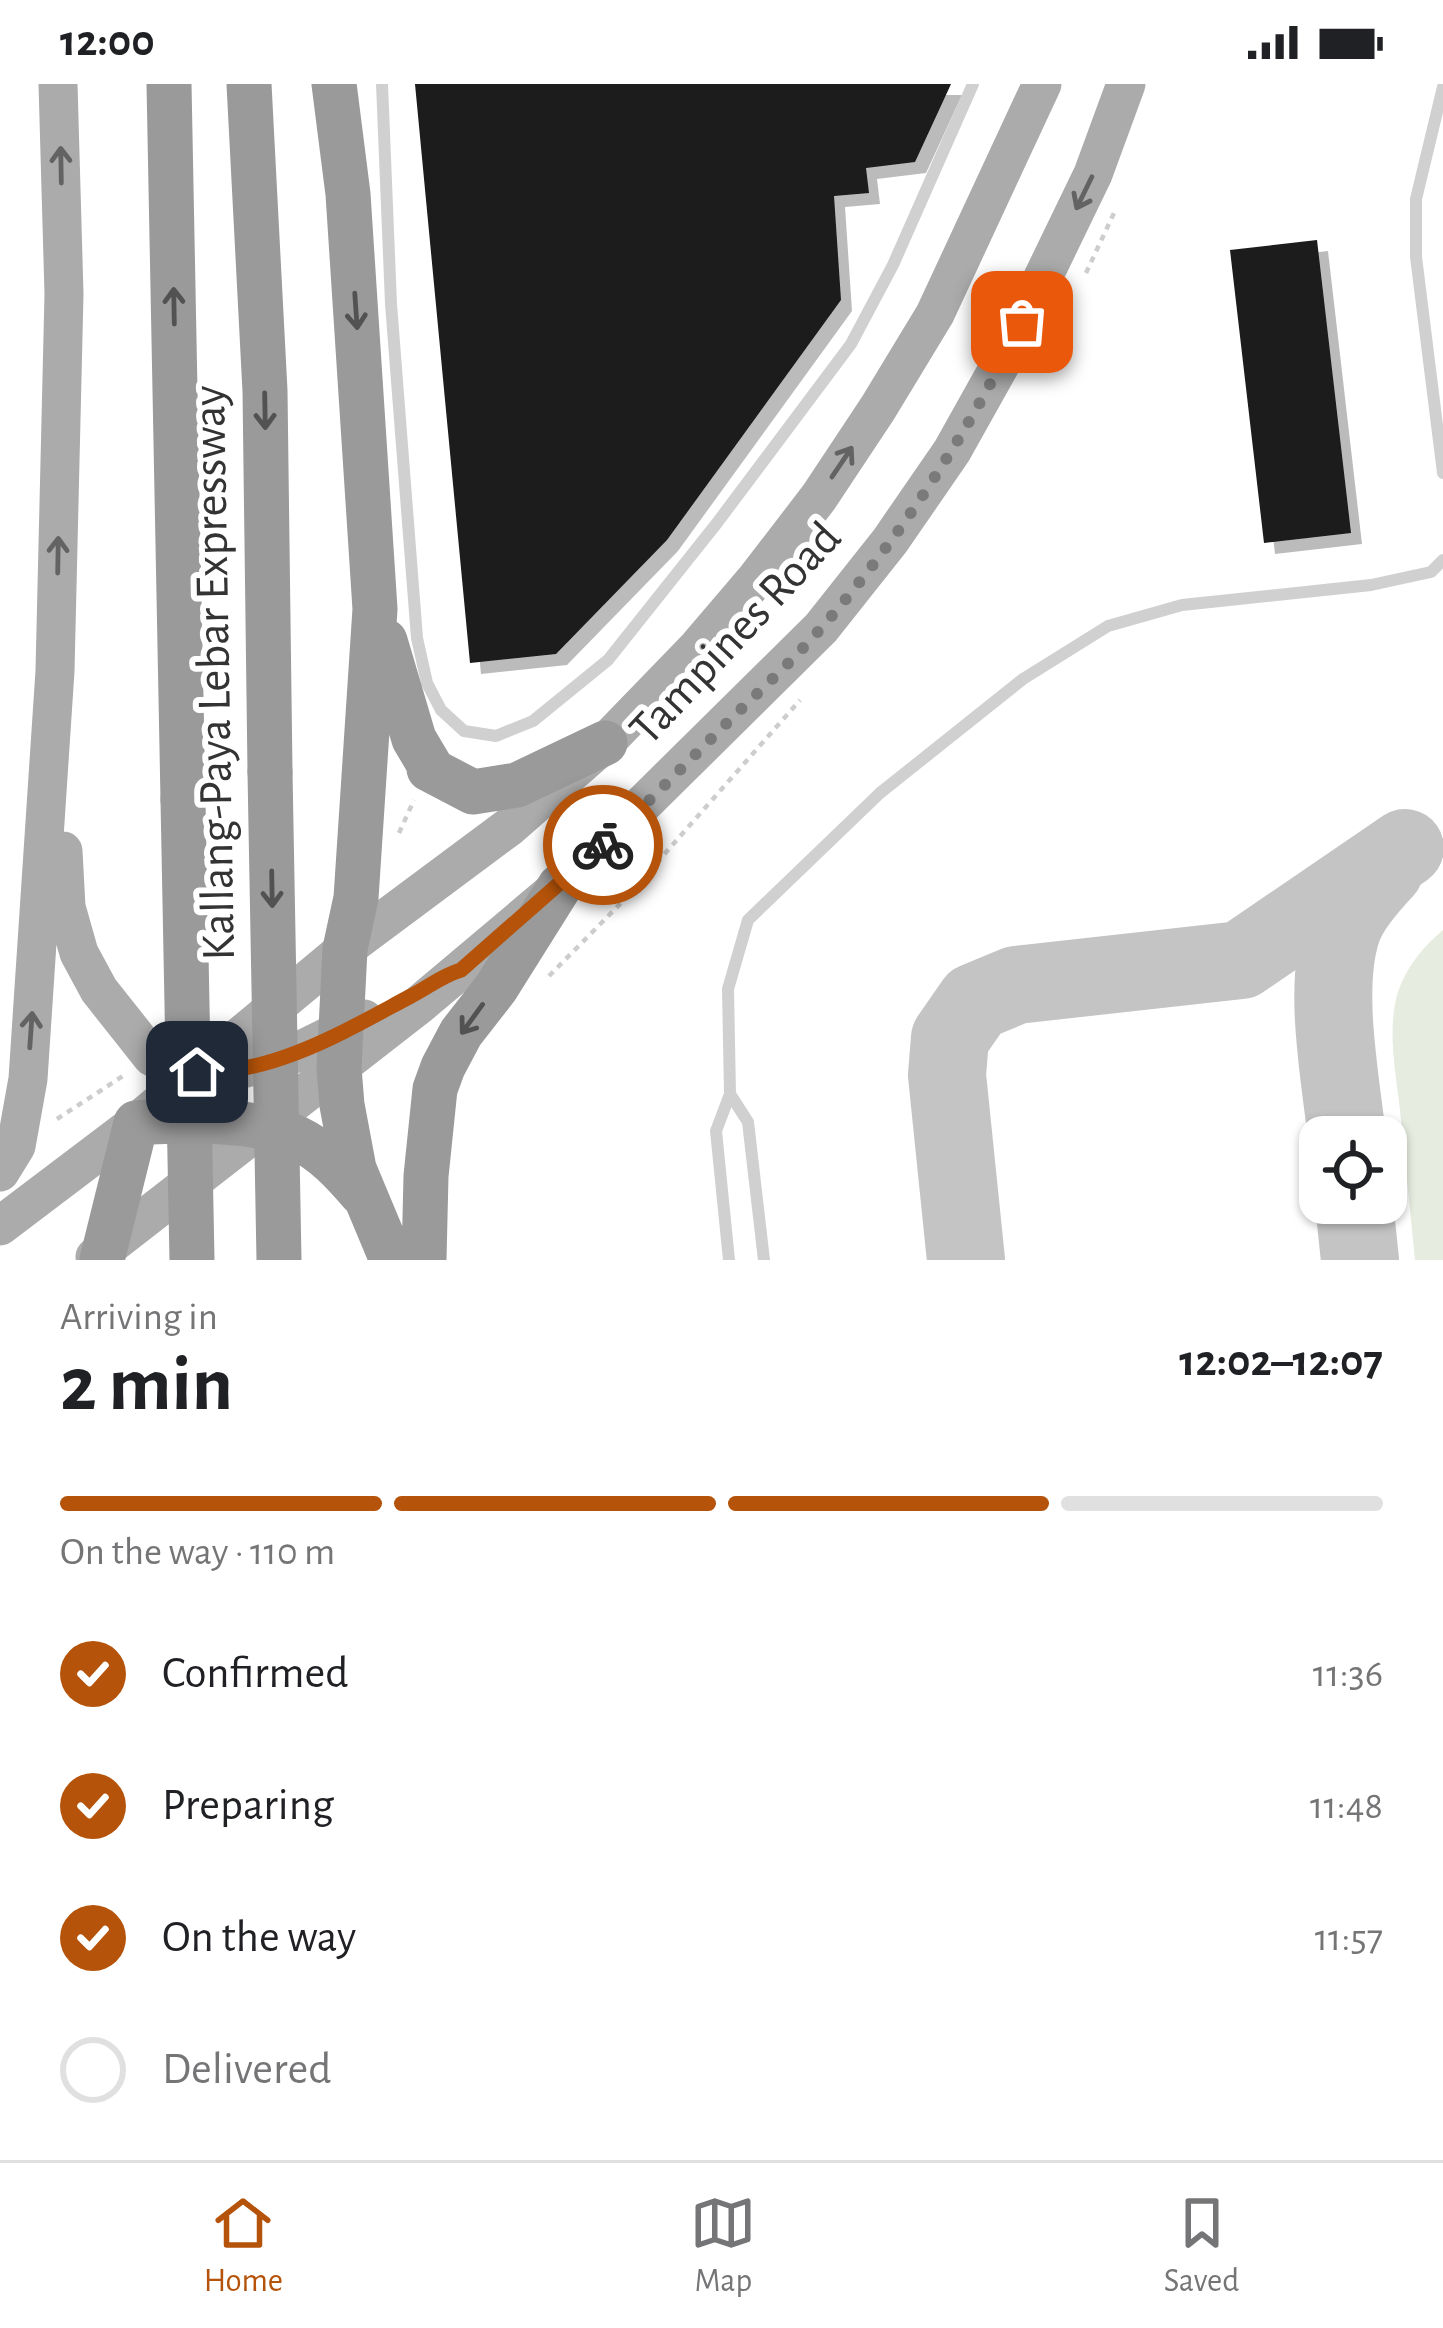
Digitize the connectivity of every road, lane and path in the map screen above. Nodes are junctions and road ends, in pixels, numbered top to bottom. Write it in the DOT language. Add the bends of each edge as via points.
graph roads {
  1 [pos="58,84"];
  2 [pos="170,84"];
  3 [pos="250,84"];
  4 [pos="334,84"];
  5 [pos="382,84"];
  6 [pos="973,84"];
  7 [pos="1042,84"];
  8 [pos="1126,84"];
  9 [pos="1443,87"];
  10 [pos="1443,473"];
  11 [pos="1443,560"];
  12 [pos="376,609"];
  13 [pos="55,671"];
  14 [pos="604,743"];
  15 [pos="429,769"];
  16 [pos="394,843"];
  17 [pos="560,886"];
  18 [pos="345,949"];
  19 [pos="340,1050"];
  20 [pos="197,1072"];
  21 [pos="730,1094"];
  22 [pos="136,1123"];
  23 [pos="259,1128"];
  24 [pos="0,1172"];
  25 [pos="364,1197"];
  26 [pos="0,1226"];
  27 [pos="98,1257"];
  28 [pos="192,1260"];
  29 [pos="279,1260"];
  30 [pos="392,1260"];
  31 [pos="424,1260"];
  32 [pos="729,1260"];
  33 [pos="764,1260"];
  13 -- 1 [label="main road, one-way" via="64,294"];
  28 -- 2 [label="highway, Kallang-Paya Lebar Expressway, one-way, bridge"];
  3 -- 29 [label="highway, Kallang-Paya Lebar Expressway, one-way, bridge" via="265,392"];
  4 -- 12 [label="highway, one-way"];
  5 -- 6 [label="lane" via="417,638 441,710 464,730 496,736 533,722 608,660 851,344"];
  14 -- 7 [label="main road, Tampines Road, one-way" via="698,646 819,496 935,314"];
  8 -- 17 [label="main road, Tampines Road, one-way" via="1094,174 1004,358 890,541 821,628"];
  9 -- 10 [label="lane" via="1416,200 1416,257"];
  11 -- 21 [label="lane" via="1431,572 1371,585 1182,605 1108,626 1023,679 880,793 748,920 728,989"];
  12 -- 15 [label="highway"];
  12 -- 18 [label="highway" via="356,898"];
  13 -- 20 [label="main road" via="66,908 79,953 152,1057"];
  24 -- 13 [label="main road, one-way" via="16,1146 28,1079"];
  14 -- 15 [label="highway" via="517,785 473,792"];
  14 -- 18 [label="main road, Tampines Road"];
  15 -- 16 [label="path"];
  17 -- 19 [label="main road, Tampines Road" via="461,970 441,976"];
  17 -- 31 [label="highway, one-way" via="443,1067 426,1176"];
  18 -- 19 [label="highway"];
  18 -- 20 [label="main road, Tampines Road"];
  19 -- 20 [label="main road"];
  19 -- 23 [label="main road"];
  19 -- 25 [label="highway" via="342,1105"];
  20 -- 22 [label="main road, Tampines Road"];
  21 -- 32 [label="lane" via="716,1131"];
  21 -- 33 [label="lane" via="748,1122"];
  22 -- 23 [label="highway"];
  22 -- 26 [label="main road, Tampines Road"];
  22 -- 27 [label="highway"];
  23 -- 25 [label="highway" via="310,1146"];
  23 -- 27 [label="main road"];
  25 -- 30 [label="highway"];
}
